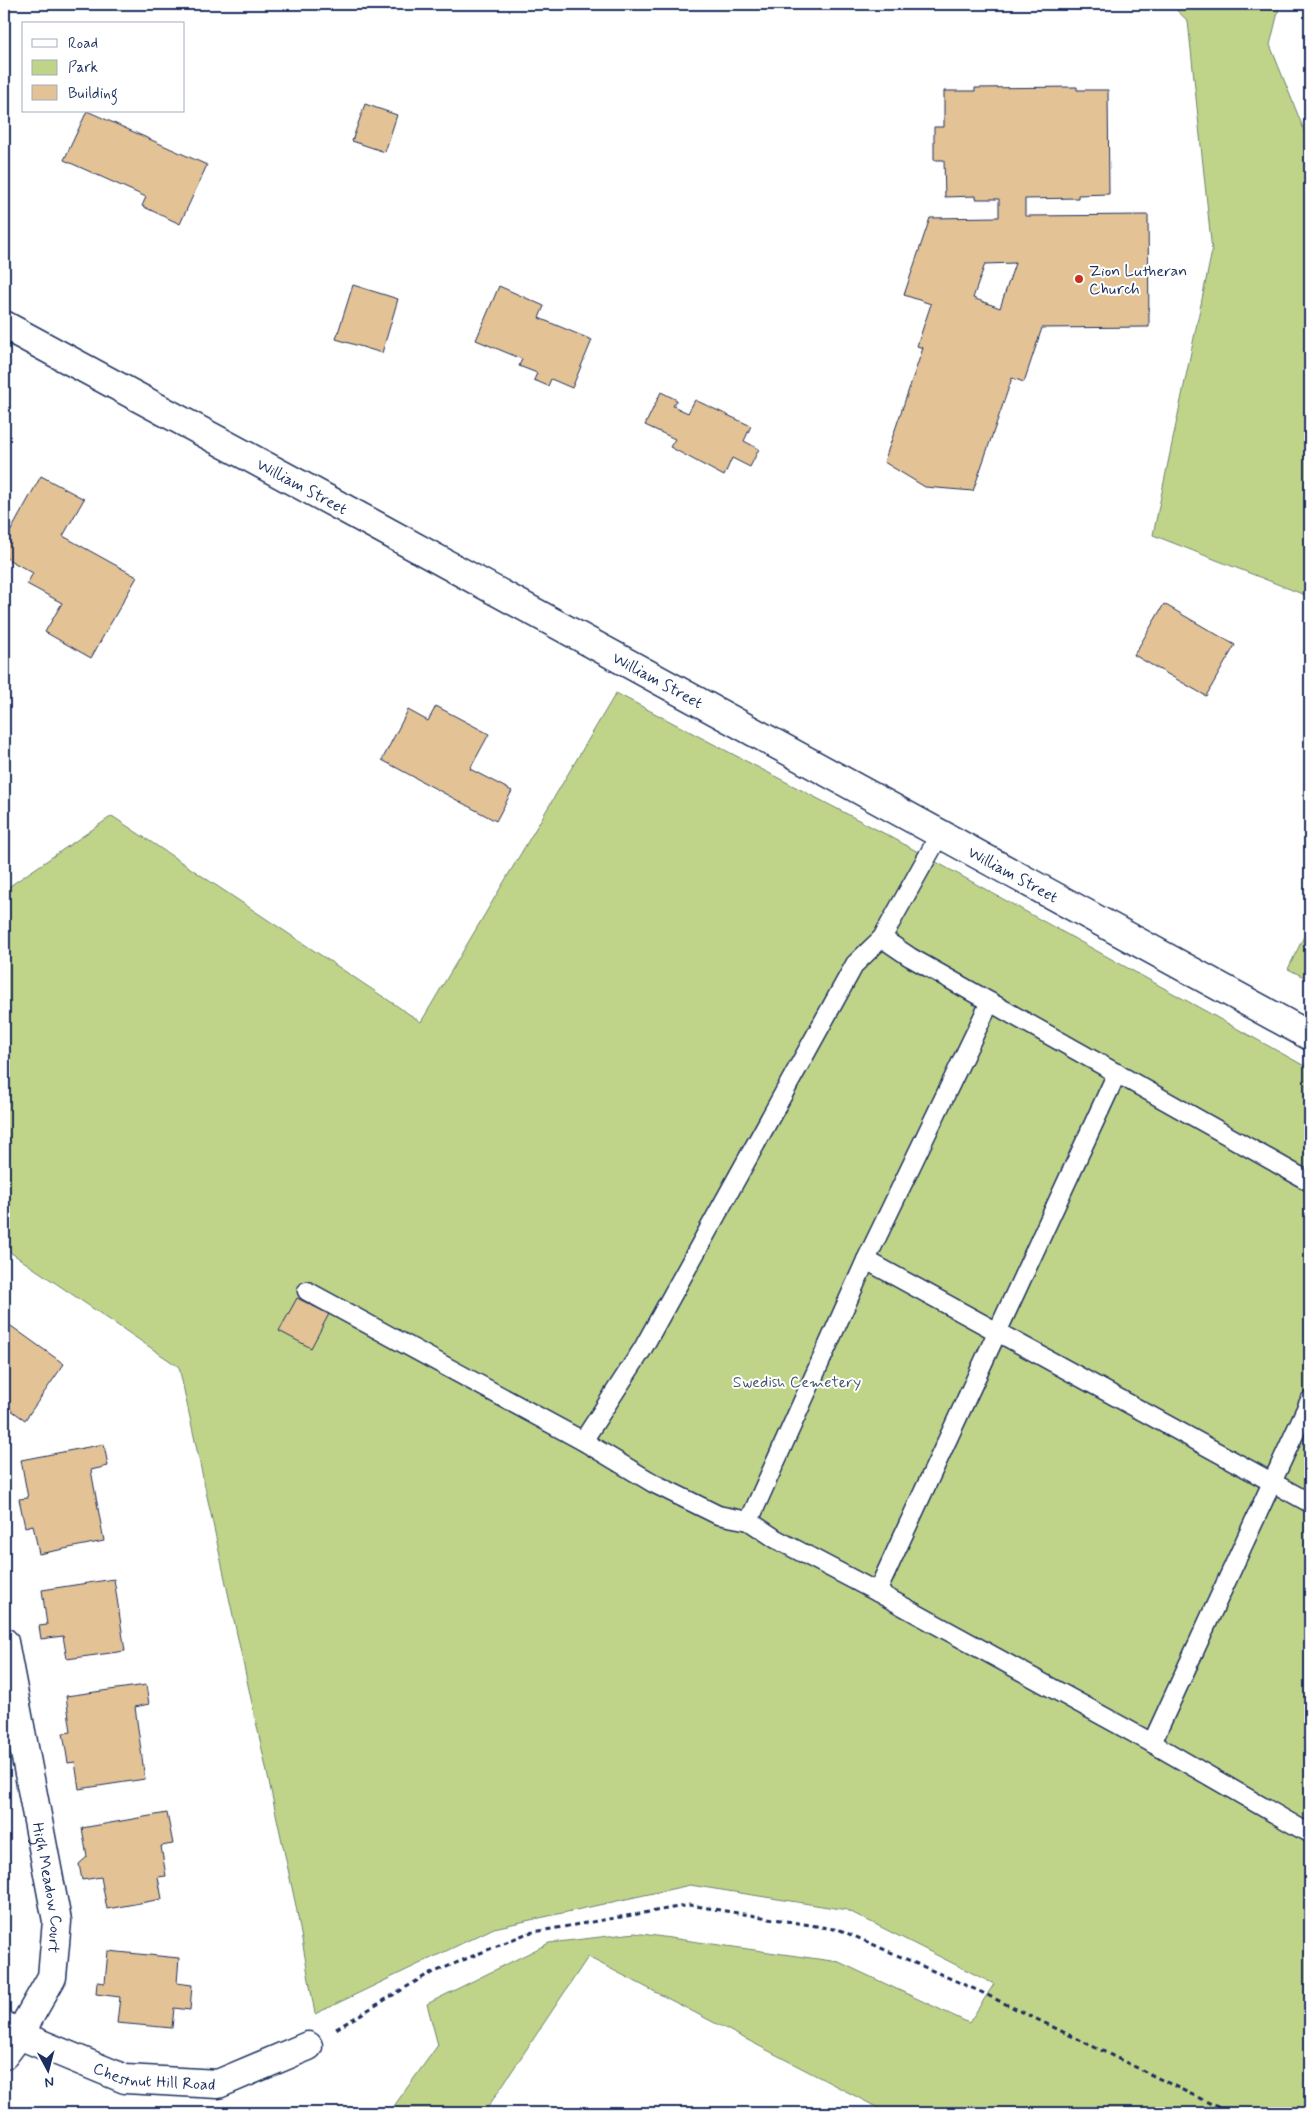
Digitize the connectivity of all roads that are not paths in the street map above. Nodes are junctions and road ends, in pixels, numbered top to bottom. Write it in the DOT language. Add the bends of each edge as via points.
graph roads {
  1 [pos="4,325"];
  2 [pos="940,834"];
  3 [pos="882,938"];
  4 [pos="990,1002"];
  5 [pos="1310,1036"];
  6 [pos="1117,1073"];
  7 [pos="1310,1182"];
  8 [pos="866,1260"];
  9 [pos="306,1291"];
  10 [pos="998,1331"];
  11 [pos="1310,1400"];
  12 [pos="584,1441"];
  13 [pos="1272,1482"];
  14 [pos="1310,1503"];
  15 [pos="749,1521"];
  16 [pos="877,1592"];
  17 [pos="4,1642"];
  18 [pos="12,1729"];
  19 [pos="1152,1743"];
  20 [pos="1310,1834"];
  21 [pos="9,2038"];
  22 [pos="308,2046"];
  1 -- 2 [label="street, William Street"];
  2 -- 3 [label="lane"];
  2 -- 5 [label="street, William Street"];
  3 -- 4 [label="lane"];
  3 -- 12 [label="lane" via="855,964 642,1350"];
  4 -- 6 [label="lane"];
  4 -- 8 [label="lane"];
  6 -- 7 [label="lane"];
  6 -- 10 [label="lane"];
  8 -- 10 [label="lane"];
  8 -- 15 [label="lane"];
  9 -- 12 [label="lane"];
  10 -- 13 [label="lane"];
  10 -- 16 [label="lane"];
  11 -- 13 [label="lane"];
  12 -- 15 [label="lane" via="653,1483 718,1515"];
  13 -- 14 [label="lane"];
  13 -- 19 [label="lane"];
  15 -- 16 [label="lane" via="776,1539"];
  16 -- 19 [label="lane"];
  17 -- 18 [label="street, High Meadow Court"];
  18 -- 21 [label="street, High Meadow Court" via="57,1921 52,1978"];
  19 -- 20 [label="lane"];
  21 -- 22 [label="street, Chestnut Hill Road" via="125,2079 218,2084"];
}
